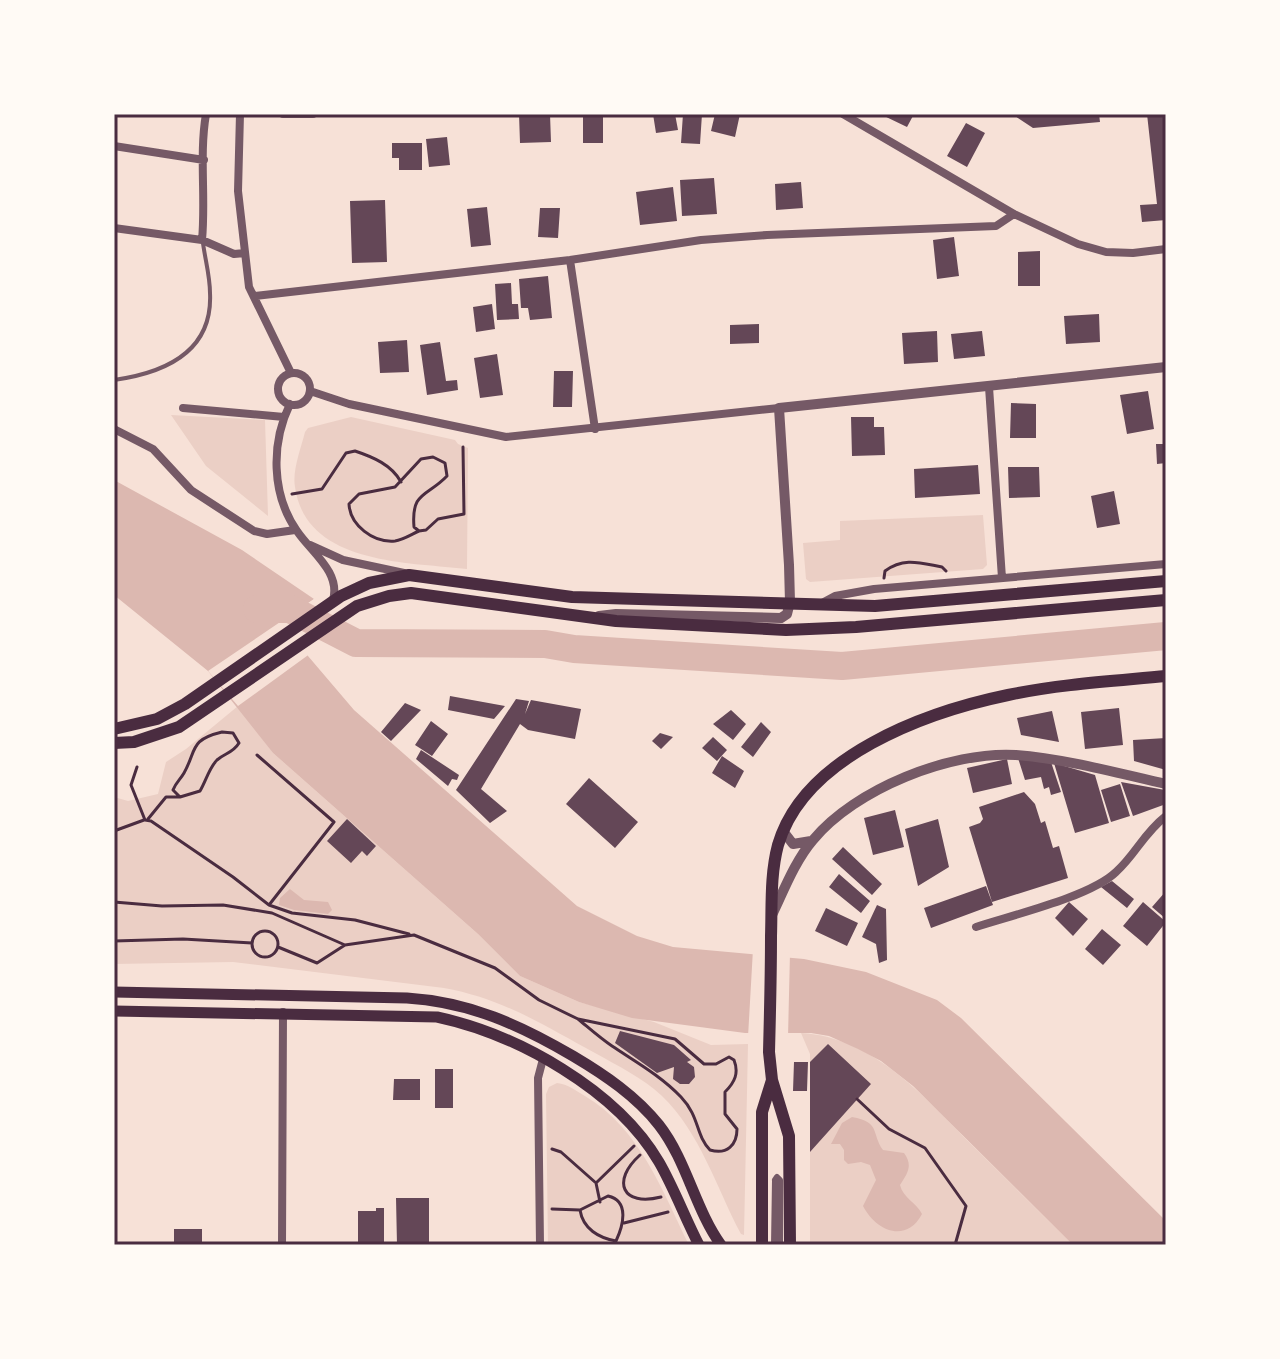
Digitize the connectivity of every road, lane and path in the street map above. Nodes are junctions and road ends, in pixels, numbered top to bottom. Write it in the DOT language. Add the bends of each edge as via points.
graph roads {
  1 [pos="206,114"];
  2 [pos="240,114"];
  3 [pos="283,114"];
  4 [pos="313,114"];
  5 [pos="843,114"];
  6 [pos="114,146"];
  7 [pos="204,160"];
  8 [pos="1014,214"];
  9 [pos="114,228"];
  10 [pos="202,240"];
  11 [pos="1166,249"];
  12 [pos="245,253"];
  13 [pos="570,260"];
  14 [pos="255,296"];
  15 [pos="1166,367"];
  16 [pos="291,373"];
  17 [pos="114,380"];
  18 [pos="989,387"];
  19 [pos="310,391"];
  20 [pos="290,404"];
  21 [pos="183,408"];
  22 [pos="779,408"];
  23 [pos="284,417"];
  24 [pos="114,429"];
  25 [pos="595,429"];
  26 [pos="463,447"];
  27 [pos="401,482"];
  28 [pos="292,494"];
  29 [pos="295,530"];
  30 [pos="419,531"];
  31 [pos="308,544"];
  32 [pos="1166,564"];
  33 [pos="947,574"];
  34 [pos="409,575"];
  35 [pos="1002,578"];
  36 [pos="884,580"];
  37 [pos="1166,581"];
  38 [pos="337,599"];
  39 [pos="1166,600"];
  40 [pos="790,602"];
  41 [pos="818,605"];
  42 [pos="592,617"];
  43 [pos="1166,676"];
  44 [pos="114,729"];
  45 [pos="114,743"];
  46 [pos="257,755"];
  47 [pos="137,767"];
  48 [pos="1166,784"];
  49 [pos="180,797"];
  50 [pos="1166,816"];
  51 [pos="146,820"];
  52 [pos="114,831"];
  53 [pos="783,831"];
  54 [pos="811,841"];
  55 [pos="114,902"];
  56 [pos="269,905"];
  57 [pos="771,917"];
  58 [pos="976,927"];
  59 [pos="414,935"];
  60 [pos="114,941"];
  61 [pos="252,943"];
  62 [pos="345,945"];
  63 [pos="277,946"];
  64 [pos="114,992"];
  65 [pos="283,994"];
  66 [pos="114,1011"];
  67 [pos="283,1012"];
  68 [pos="578,1019"];
  69 [pos="552,1044"];
  70 [pos="543,1059"];
  71 [pos="772,1080"];
  72 [pos="857,1099"];
  73 [pos="634,1146"];
  74 [pos="550,1148"];
  75 [pos="640,1155"];
  76 [pos="596,1183"];
  77 [pos="661,1197"];
  78 [pos="600,1202"];
  79 [pos="552,1209"];
  80 [pos="580,1210"];
  81 [pos="668,1212"];
  82 [pos="624,1223"];
  83 [pos="616,1243"];
  84 [pos="282,1245"];
  85 [pos="540,1245"];
  86 [pos="699,1245"];
  87 [pos="721,1245"];
  88 [pos="762,1245"];
  89 [pos="777,1245"];
  90 [pos="790,1245"];
  91 [pos="955,1245"];
  1 -- 7 [label="street"];
  2 -- 12 [label="street" via="238,191"];
  3 -- 4 [label="street"];
  5 -- 8 [label="street"];
  6 -- 7 [label="street"];
  7 -- 10 [label="street"];
  8 -- 11 [label="street" via="1106,252"];
  8 -- 13 [label="street" via="996,226 701,240"];
  9 -- 10 [label="street"];
  10 -- 12 [label="street" via="234,254"];
  10 -- 17 [label="lane" via="211,295 206,325 189,353 165,369"];
  12 -- 14 [label="street"];
  13 -- 14 [label="street"];
  13 -- 25 [label="street"];
  14 -- 16 [label="street"];
  15 -- 18 [label="street"];
  16 -- 19 [label="street" via="305,377"];
  16 -- 20 [label="street" via="278,388"];
  18 -- 22 [label="street"];
  18 -- 35 [label="street"];
  19 -- 20 [label="street" via="301,404"];
  19 -- 25 [label="street" via="506,437"];
  20 -- 23 [label="street"];
  21 -- 23 [label="street"];
  22 -- 25 [label="street"];
  22 -- 40 [label="street"];
  23 -- 29 [label="street" via="276,449 277,477"];
  24 -- 29 [label="street" via="153,449 191,490 254,531"];
  26 -- 30 [label="path" via="464,514 438,519"];
  27 -- 28 [label="path" via="386,465 355,451 346,453 322,489"];
  27 -- 30 [label="path" via="421,459 445,463 447,476 413,509"];
  27 -- 30 [label="path" via="359,494 349,504 349,515 356,527 394,541"];
  29 -- 31 [label="street"];
  31 -- 34 [label="street" via="343,560"];
  31 -- 38 [label="street" via="332,575"];
  32 -- 35 [label="street"];
  33 -- 36 [label="path" via="942,567 908,561 885,571"];
  34 -- 38 [label="main road" via="369,583"];
  34 -- 40 [label="main road" via="572,597"];
  35 -- 41 [label="street" via="874,589"];
  37 -- 41 [label="main road" via="875,606"];
  38 -- 44 [label="main road" via="157,719"];
  39 -- 42 [label="main road" via="786,630"];
  40 -- 41 [label="main road"];
  40 -- 42 [label="street" via="781,618"];
  42 -- 45 [label="main road" via="411,593 389,596 357,606 172,731"];
  43 -- 53 [label="main road" via="1008,695 914,724 831,770"];
  46 -- 56 [label="path" via="334,822"];
  47 -- 51 [label="path" via="131,785"];
  48 -- 54 [label="street" via="1046,759 973,759 907,775 878,789"];
  49 -- 49 [label="path" via="200,791 213,765 235,750 239,743 233,733 208,735 197,745 174,785"];
  49 -- 51 [label="path" via="166,797"];
  50 -- 58 [label="street" via="1149,829 1115,874 1095,886"];
  51 -- 52 [label="path"];
  51 -- 56 [label="path"];
  53 -- 54 [label="street" via="793,844"];
  53 -- 57 [label="main road" via="773,868"];
  54 -- 57 [label="street"];
  55 -- 62 [label="path" via="223,905 272,913"];
  56 -- 59 [label="path"];
  57 -- 71 [label="main road"];
  59 -- 62 [label="path"];
  59 -- 68 [label="path" via="495,968 539,1000"];
  60 -- 61 [label="path"];
  61 -- 63 [label="path" via="261,957 273,954"];
  61 -- 63 [label="path" via="266,931 274,935"];
  62 -- 63 [label="path" via="317,963"];
  64 -- 65 [label="main road"];
  65 -- 67 [label="main road"];
  65 -- 69 [label="main road" via="451,1002 493,1014"];
  66 -- 67 [label="main road"];
  67 -- 70 [label="main road" via="437,1017 486,1030"];
  67 -- 84 [label="street"];
  68 -- 68 [label="path" via="675,1039 704,1064 734,1060 734,1084 725,1092 725,1114 737,1129 733,1146 710,1150 680,1095"];
  69 -- 70 [label="street"];
  69 -- 87 [label="main road" via="609,1079 660,1126"];
  70 -- 85 [label="street" via="538,1078"];
  70 -- 86 [label="main road" via="604,1097 644,1139"];
  71 -- 88 [label="main road" via="762,1112"];
  71 -- 90 [label="main road" via="789,1136"];
  72 -- 91 [label="path" via="889,1129 925,1148 955,1188 966,1206"];
  73 -- 76 [label="path"];
  74 -- 76 [label="path"];
  75 -- 77 [label="path" via="626,1169 623,1185 635,1199"];
  76 -- 78 [label="path"];
  78 -- 80 [label="path"];
  78 -- 82 [label="path" via="615,1197"];
  79 -- 80 [label="path"];
  80 -- 83 [label="path" via="593,1233"];
  81 -- 82 [label="path"];
  82 -- 83 [label="path"];
  89 -- 89 [label="street" via="775,1180 777,1177 780,1180"];
}
